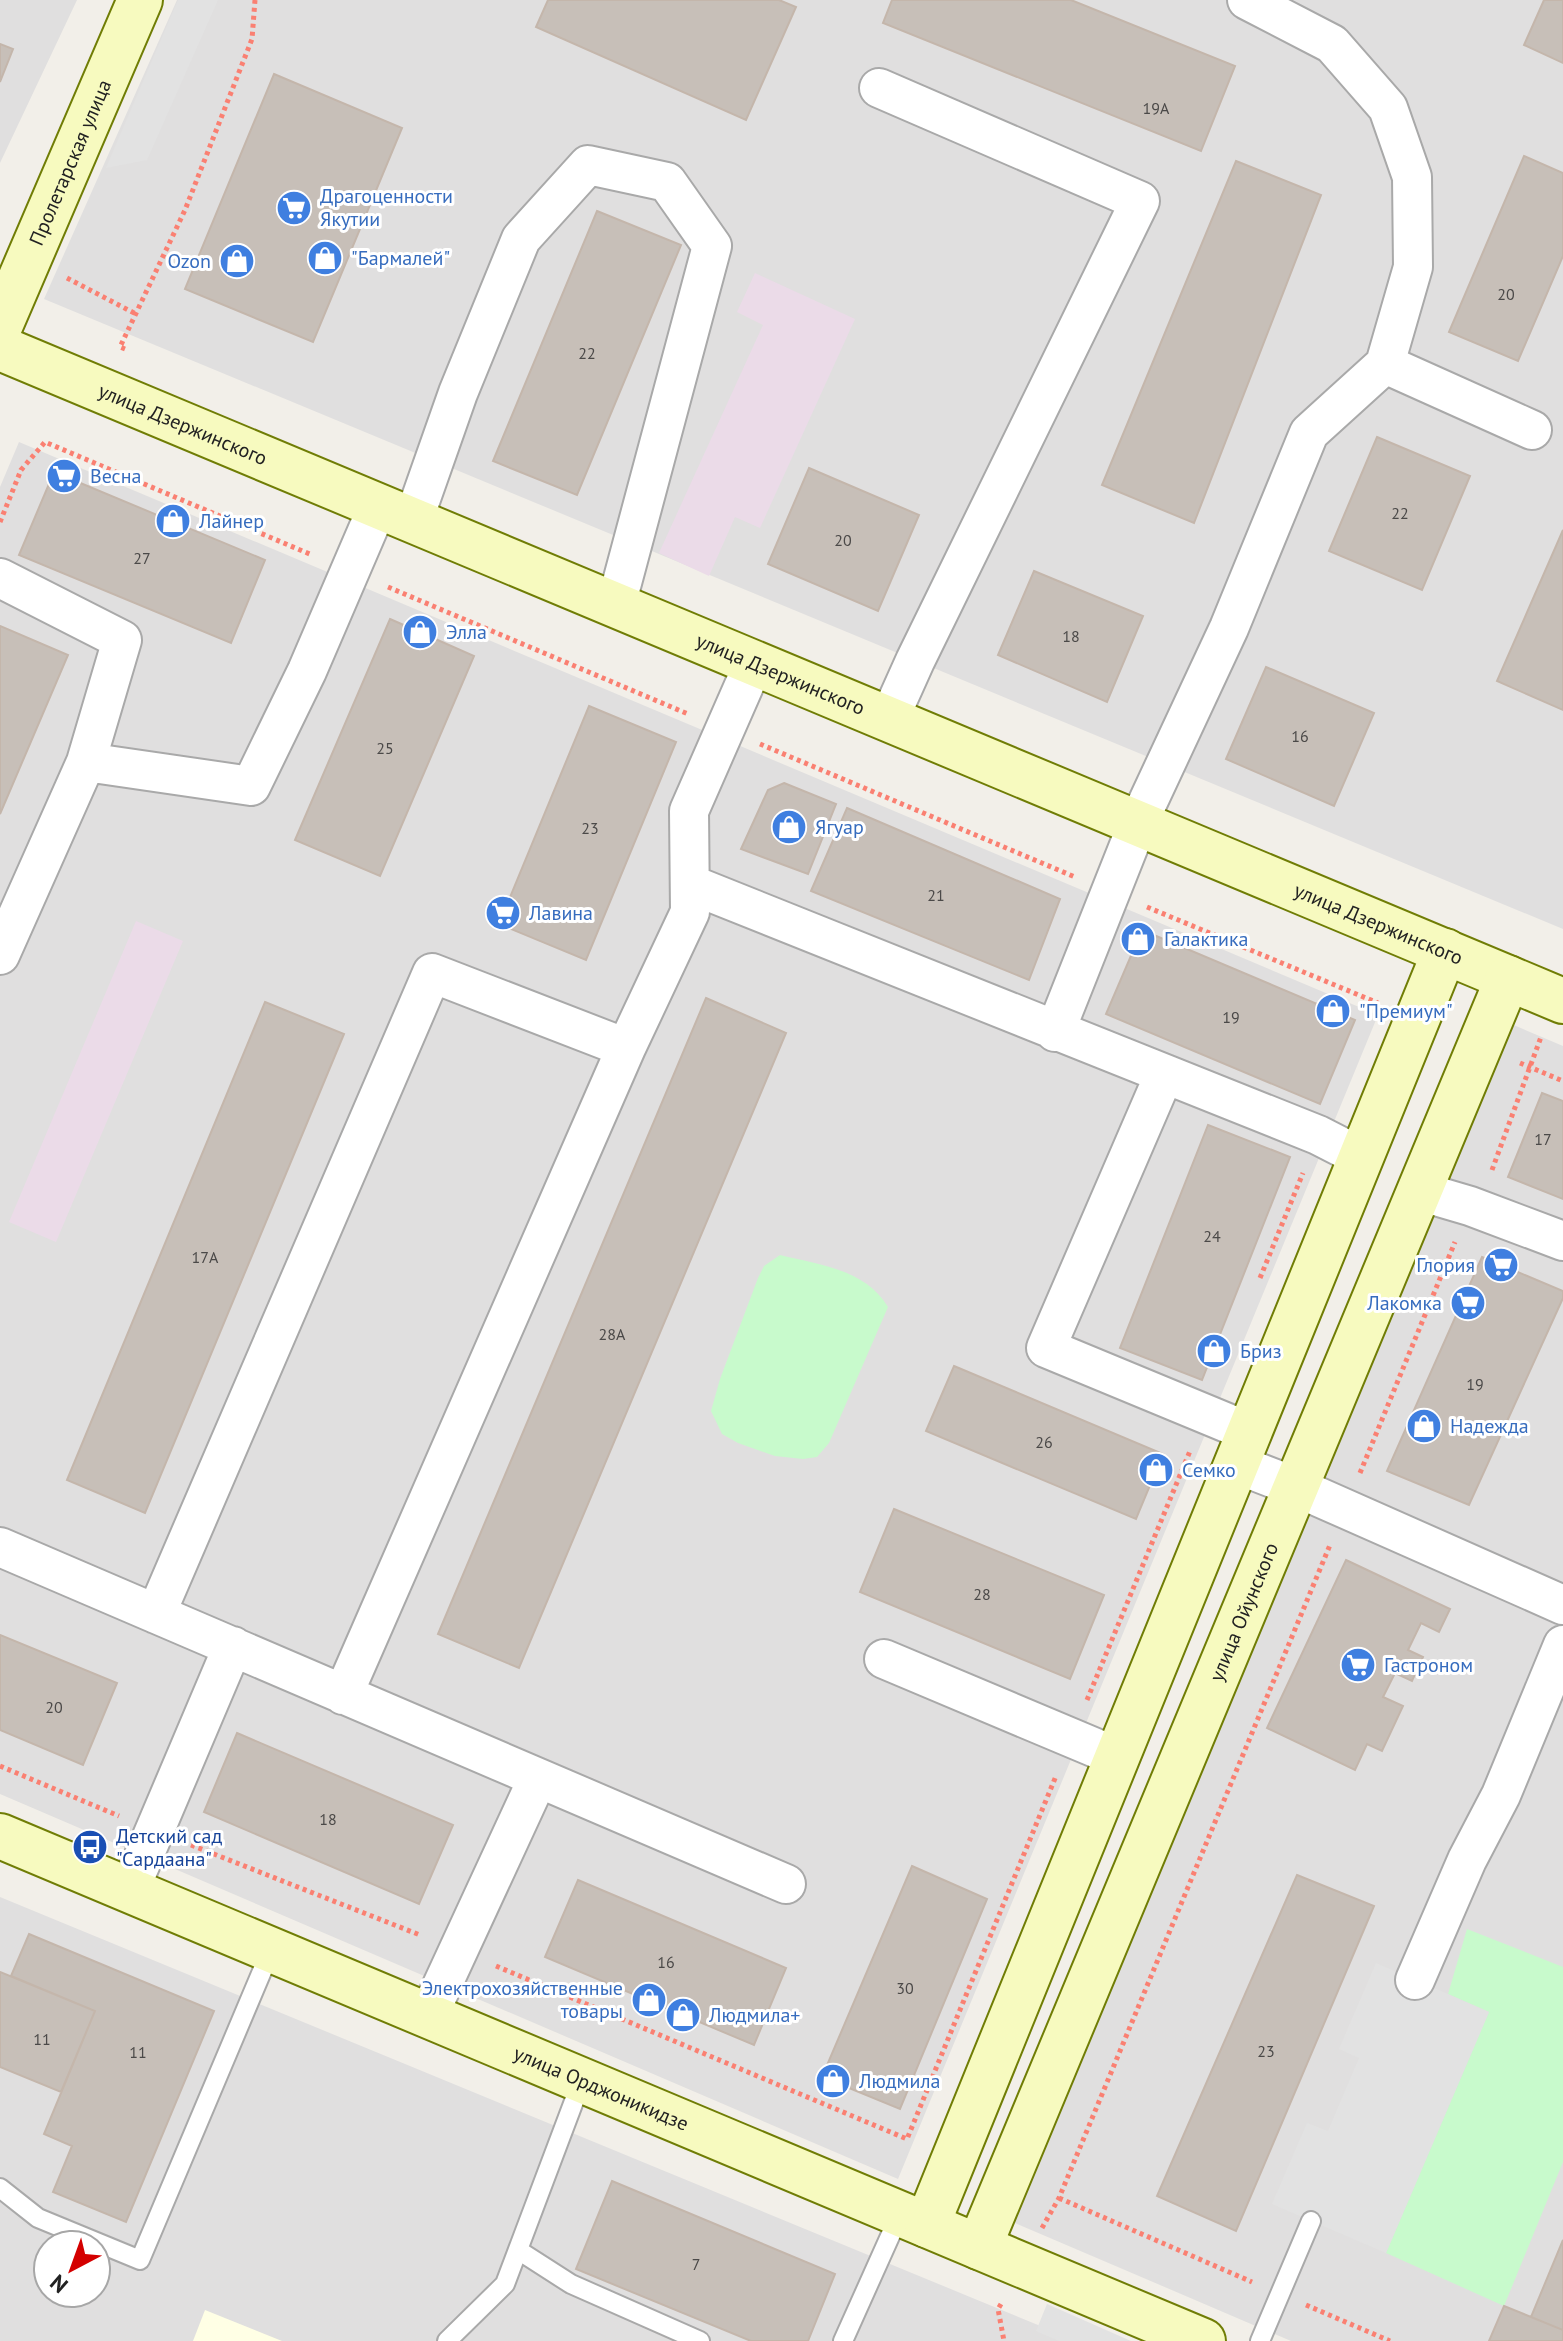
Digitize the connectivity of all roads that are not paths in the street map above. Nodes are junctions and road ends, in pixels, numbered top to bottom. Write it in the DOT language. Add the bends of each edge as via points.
graph roads {
  1 [pos="140,0"];
  2 [pos="1247,0"];
  3 [pos="879,88"];
  4 [pos="0,326"];
  5 [pos="0,348"];
  6 [pos="1385,364"];
  7 [pos="1532,430"];
  8 [pos="396,513"];
  9 [pos="0,578"];
  10 [pos="616,605"];
  11 [pos="754,663"];
  12 [pos="889,719"];
  13 [pos="86,762"];
  14 [pos="1138,823"];
  15 [pos="690,884"];
  16 [pos="8,914"];
  17 [pos="1445,951"];
  18 [pos="0,955"];
  19 [pos="1508,978"];
  20 [pos="1561,1000"];
  21 [pos="1055,1032"];
  22 [pos="626,1048"];
  23 [pos="1164,1075"];
  24 [pos="1361,1157"];
  25 [pos="1419,1191"];
  26 [pos="1563,1241"];
  27 [pos="1242,1448"];
  28 [pos="1296,1487"];
  29 [pos="0,1547"];
  30 [pos="1563,1605"];
  31 [pos="156,1614"];
  32 [pos="1563,1645"];
  33 [pos="233,1646"];
  34 [pos="884,1659"];
  35 [pos="343,1695"];
  36 [pos="1117,1757"];
  37 [pos="538,1778"];
  38 [pos="0,1836"];
  39 [pos="786,1884"];
  40 [pos="129,1891"];
  41 [pos="271,1950"];
  42 [pos="1415,1980"];
  43 [pos="428,2016"];
  44 [pos="582,2080"];
  45 [pos="0,2188"];
  46 [pos="913,2219"];
  47 [pos="1311,2221"];
  48 [pos="979,2247"];
  49 [pos="518,2250"];
  50 [pos="447,2341"];
  51 [pos="700,2341"];
  52 [pos="843,2341"];
  53 [pos="1203,2341"];
  54 [pos="1260,2341"];
  1 -- 4 [label="street, Пролетарская улица"];
  2 -- 6 [label="street" via="1332,44 1388,108 1412,177 1413,267"];
  3 -- 12 [label="street" via="1140,201"];
  5 -- 8 [label="street, улица Дзержинского"];
  6 -- 7 [label="street"];
  6 -- 14 [label="street" via="1309,433 1229,628"];
  8 -- 10 [label="street, улица Дзержинского"];
  8 -- 10 [label="street" via="458,393 521,239 588,165 667,182 712,246"];
  8 -- 13 [label="street" via="350,571 251,786"];
  9 -- 13 [label="street" via="122,640"];
  10 -- 11 [label="street, улица Дзержинского"];
  11 -- 12 [label="street, улица Дзержинского"];
  11 -- 15 [label="street" via="689,811"];
  12 -- 14 [label="street, улица Дзержинского"];
  13 -- 16 [label="street"];
  14 -- 17 [label="street, улица Дзержинского"];
  14 -- 21 [label="street"];
  15 -- 21 [label="street"];
  15 -- 22 [label="street" via="690,912"];
  16 -- 18 [label="street"];
  17 -- 19 [label="street, улица Дзержинского"];
  17 -- 24 [label="street"];
  19 -- 20 [label="street, улица Дзержинского"];
  19 -- 25 [label="street, улица Ойунского"];
  21 -- 23 [label="street"];
  22 -- 31 [label="street" via="432,973"];
  22 -- 35 [label="street"];
  23 -- 24 [label="street"];
  23 -- 27 [label="street" via="1046,1348 1205,1416"];
  24 -- 27 [label="street"];
  25 -- 26 [label="street"];
  25 -- 28 [label="street, улица Ойунского"];
  27 -- 28 [label="street"];
  27 -- 36 [label="street"];
  28 -- 30 [label="street"];
  28 -- 48 [label="street, улица Ойунского"];
  29 -- 31 [label="street"];
  31 -- 33 [label="street"];
  32 -- 42 [label="street"];
  33 -- 35 [label="street"];
  33 -- 40 [label="street"];
  34 -- 36 [label="street"];
  35 -- 37 [label="street"];
  36 -- 46 [label="street"];
  37 -- 39 [label="street"];
  37 -- 43 [label="street"];
  38 -- 40 [label="street, улица Орджоникидзе"];
  40 -- 41 [label="street, улица Орджоникидзе"];
  41 -- 43 [label="street, улица Орджоникидзе"];
  41 -- 45 [label="lane" via="140,2260 38,2218"];
  43 -- 44 [label="street, улица Орджоникидзе"];
  44 -- 46 [label="street, улица Орджоникидзе"];
  44 -- 49 [label="lane"];
  46 -- 48 [label="street, улица Орджоникидзе"];
  46 -- 52 [label="lane"];
  47 -- 54 [label="lane"];
  48 -- 53 [label="street, улица Орджоникидзе"];
  49 -- 50 [label="lane" via="505,2284"];
  49 -- 51 [label="lane" via="571,2284"];
}
